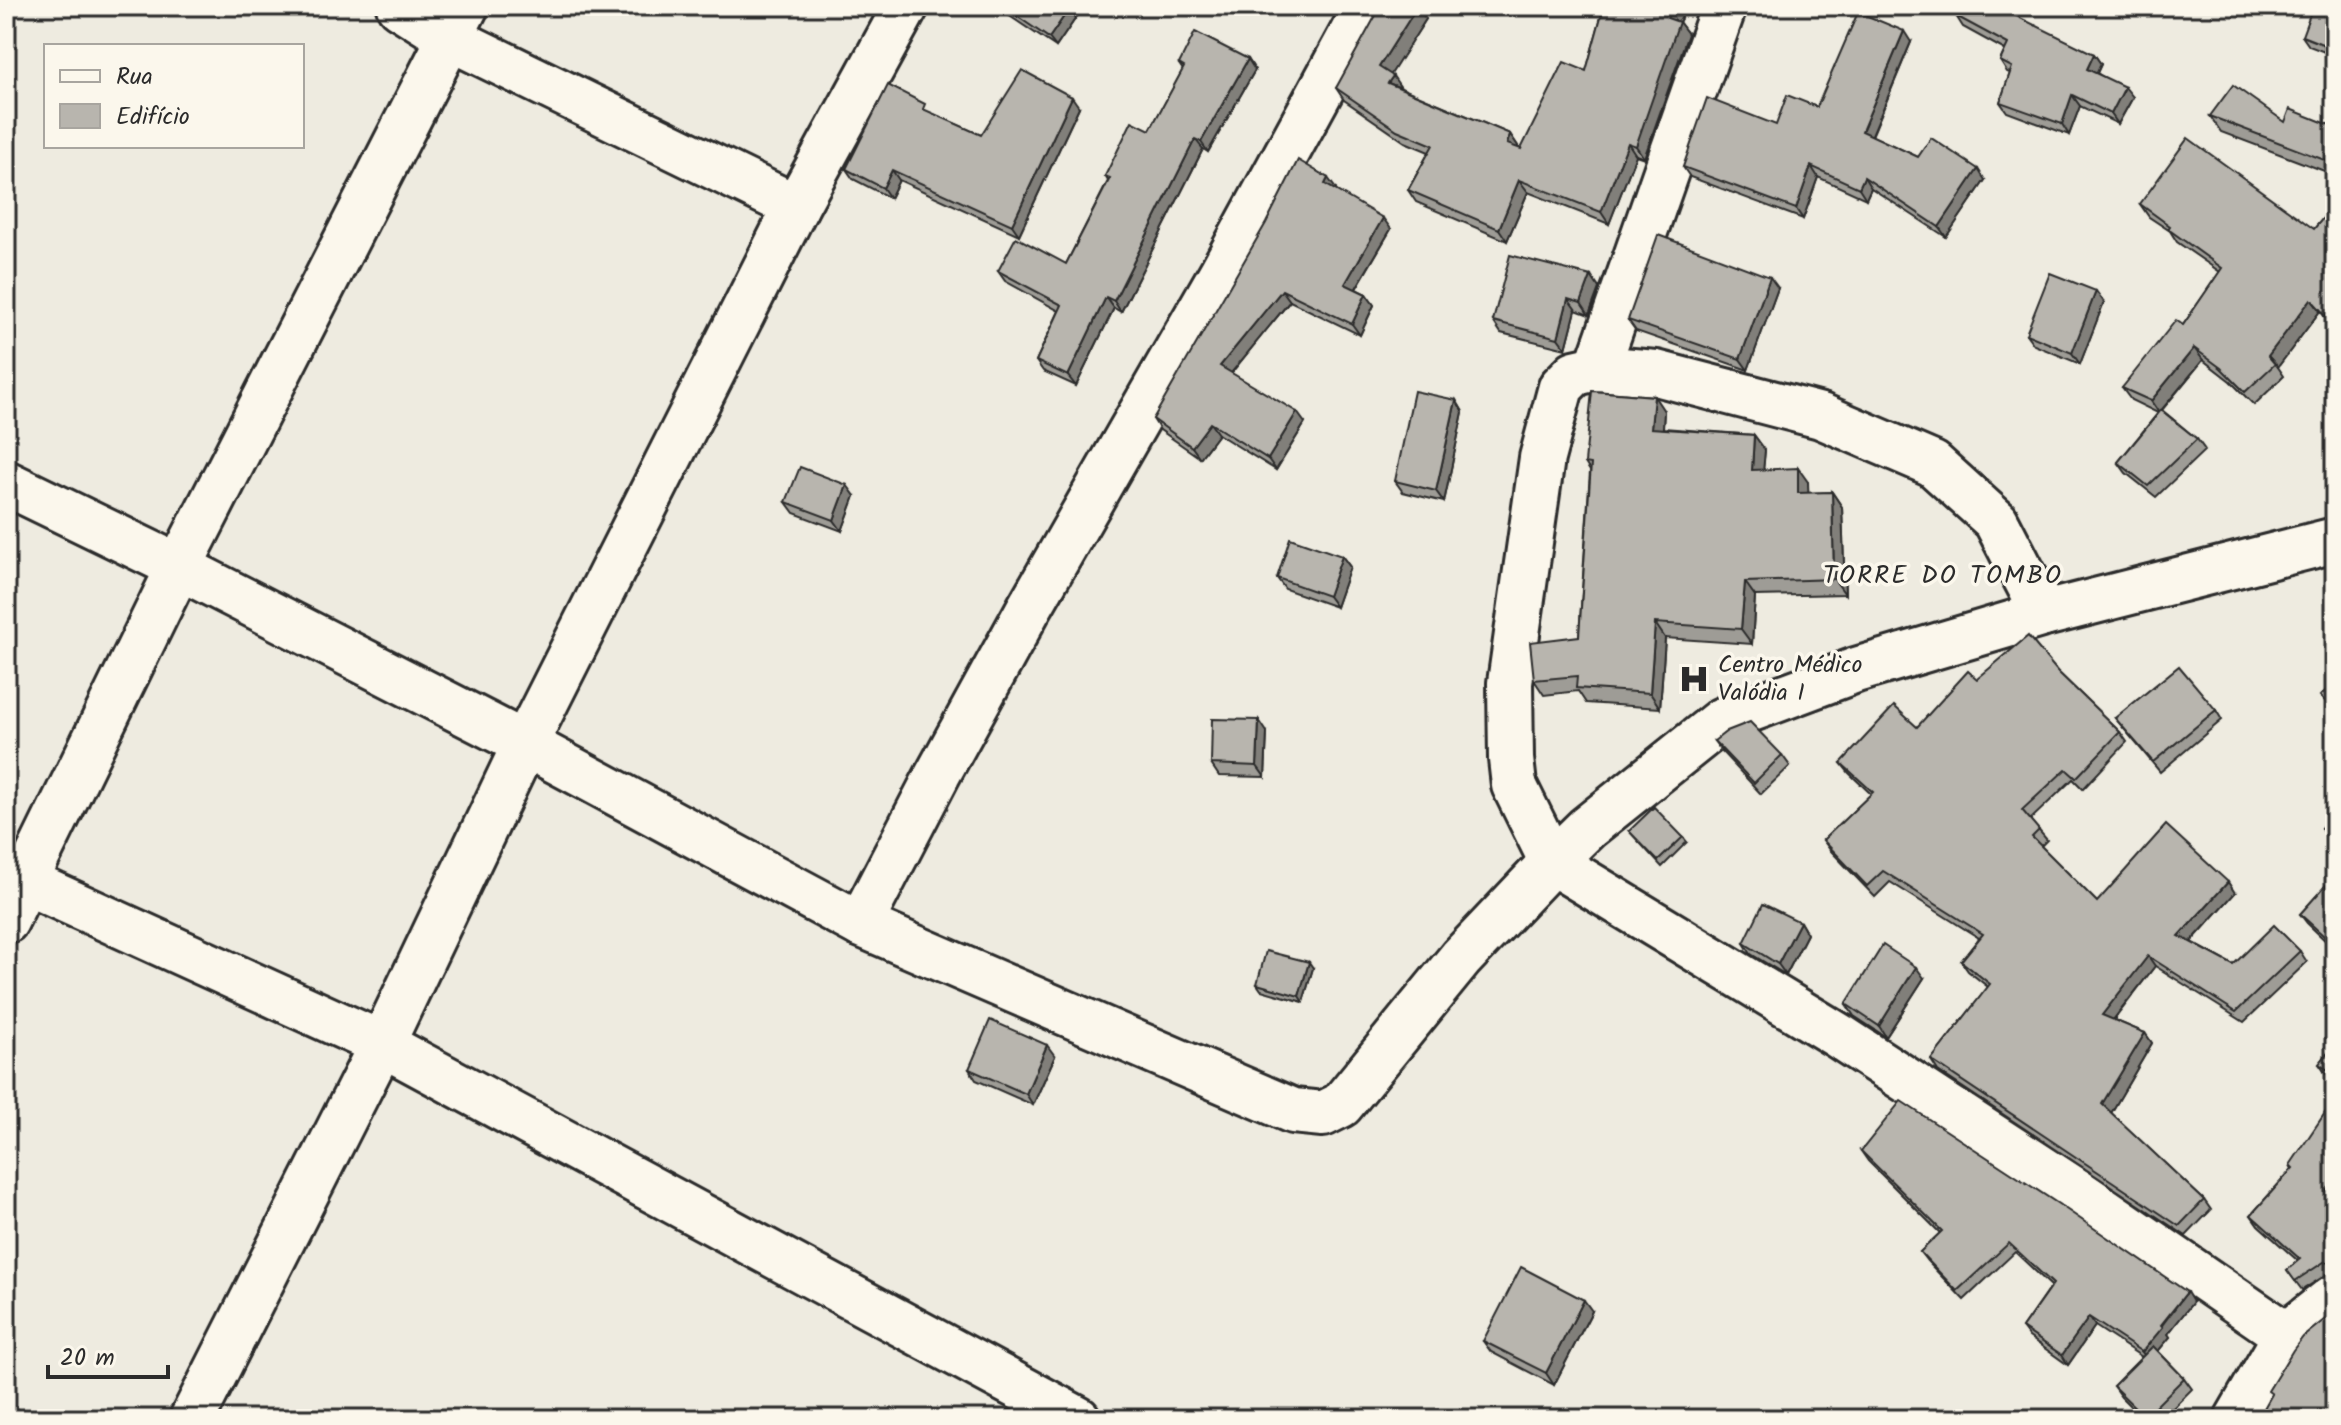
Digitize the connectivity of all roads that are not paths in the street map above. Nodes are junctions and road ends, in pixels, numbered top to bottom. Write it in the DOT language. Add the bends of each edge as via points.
graph roads {
  1 [pos="399,6"];
  2 [pos="906,6"];
  3 [pos="1367,6"];
  4 [pos="1724,6"];
  5 [pos="458,22"];
  6 [pos="796,207"];
  7 [pos="1597,368"];
  8 [pos="6,483"];
  9 [pos="2335,540"];
  10 [pos="179,567"];
  11 [pos="2044,614"];
  12 [pos="525,744"];
  13 [pos="1552,862"];
  14 [pos="12,892"];
  15 [pos="860,924"];
  16 [pos="382,1044"];
  17 [pos="2335,1296"];
  18 [pos="2286,1335"];
  19 [pos="192,1419"];
  20 [pos="1078,1419"];
  21 [pos="2237,1419"];
  1 -- 5 [label="street"];
  2 -- 6 [label="street"];
  3 -- 15 [label="street" via="983,692"];
  4 -- 7 [label="street"];
  5 -- 6 [label="street"];
  5 -- 10 [label="street"];
  6 -- 12 [label="street"];
  7 -- 11 [label="street" via="1656,373 1821,416 1933,464 1996,521"];
  7 -- 13 [label="street" via="1575,373 1561,387 1542,458 1510,683 1514,785"];
  8 -- 10 [label="street"];
  9 -- 11 [label="street"];
  10 -- 12 [label="street"];
  10 -- 14 [label="street"];
  11 -- 13 [label="street" via="1856,670 1722,720"];
  12 -- 15 [label="street"];
  12 -- 16 [label="street"];
  13 -- 15 [label="street" via="1461,958 1341,1105 1323,1114 1293,1111"];
  13 -- 18 [label="street" via="1839,1036"];
  14 -- 16 [label="street"];
  16 -- 19 [label="street"];
  16 -- 20 [label="street"];
  17 -- 18 [label="street"];
  18 -- 21 [label="street"];
}
